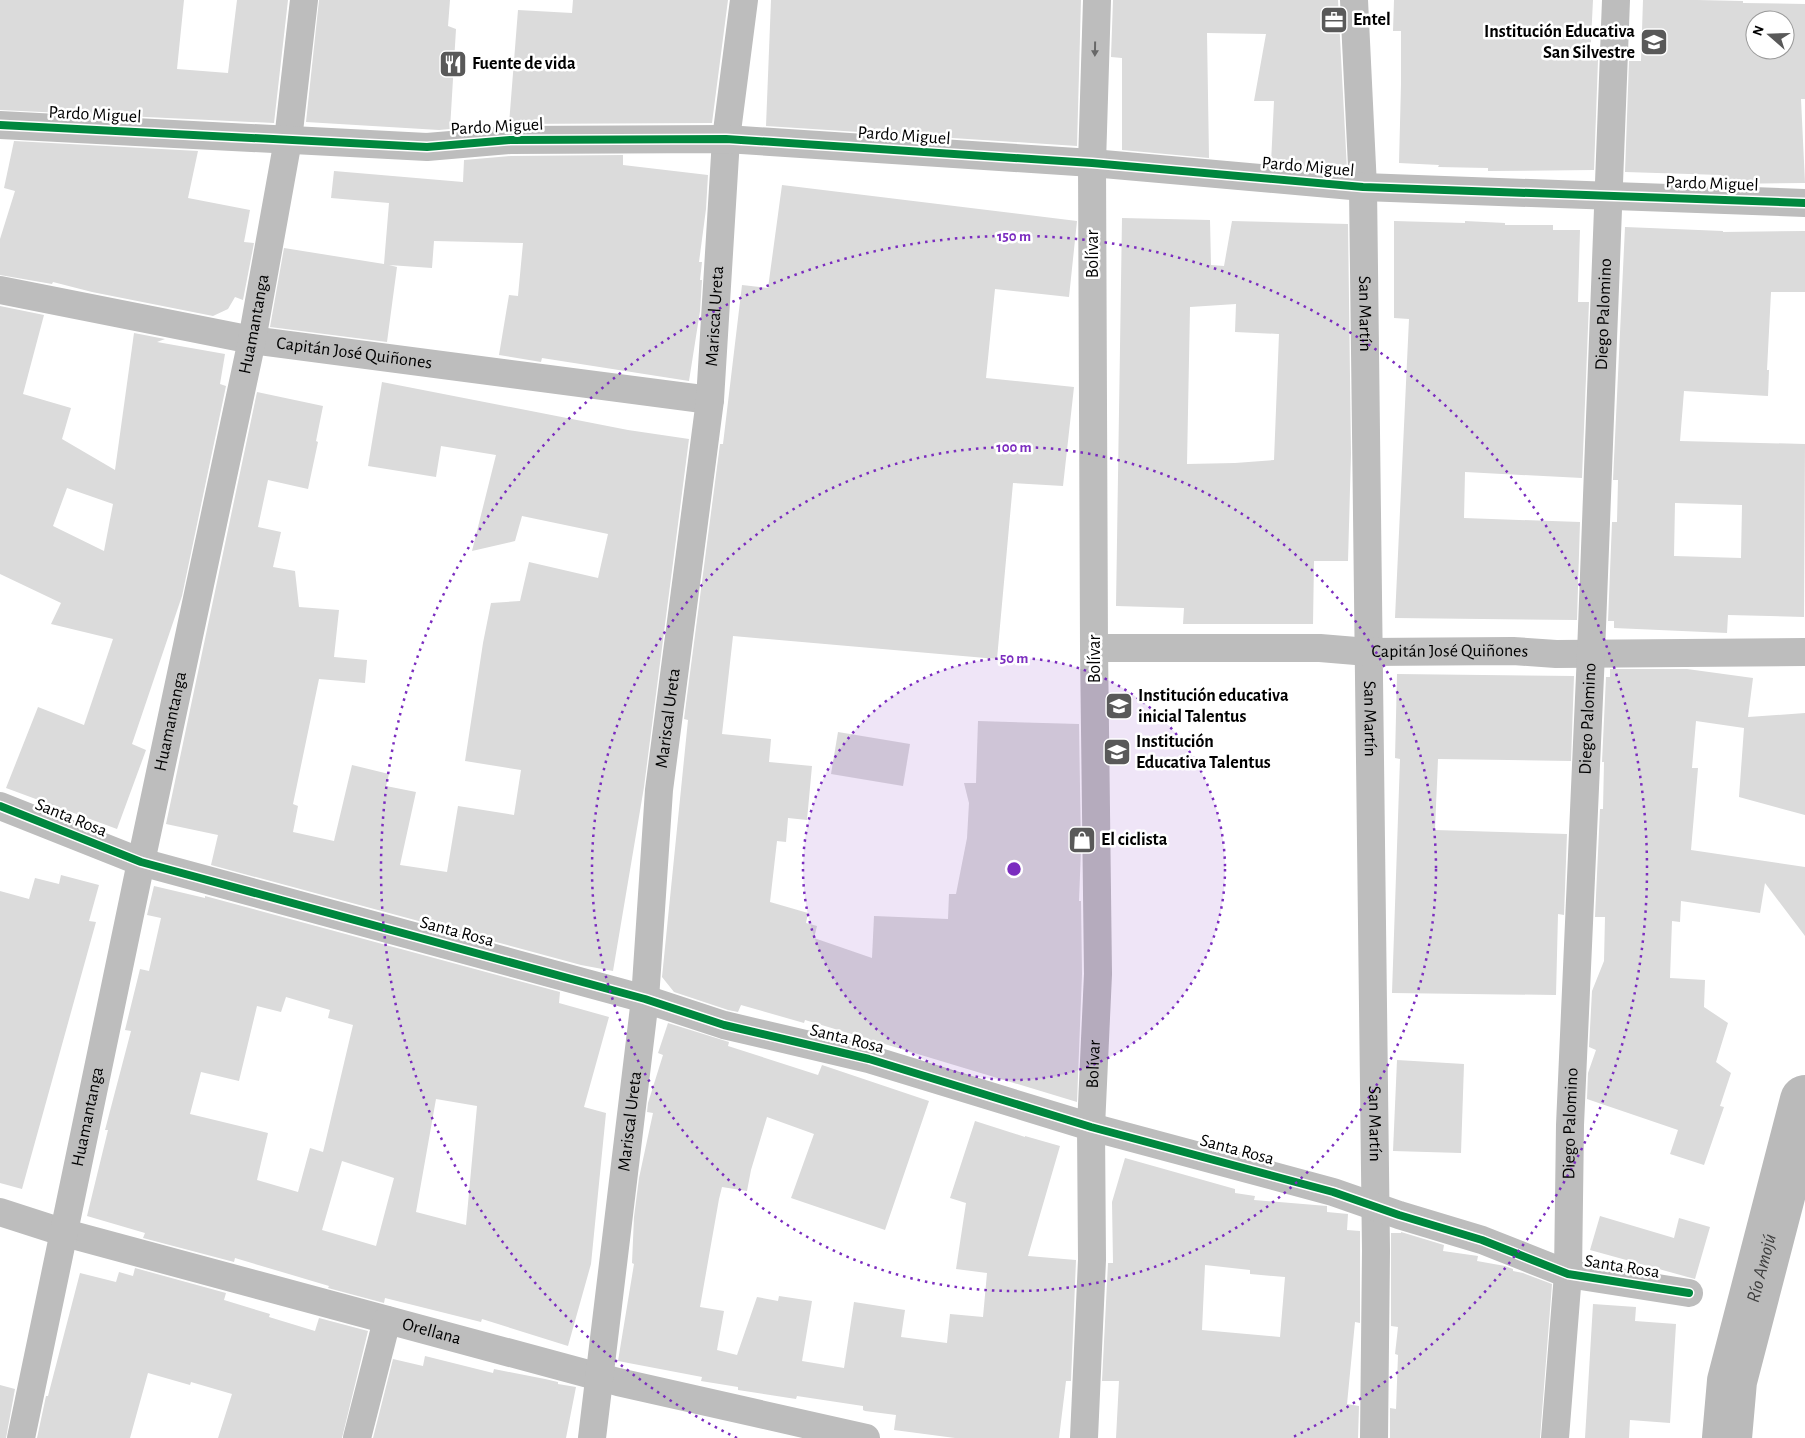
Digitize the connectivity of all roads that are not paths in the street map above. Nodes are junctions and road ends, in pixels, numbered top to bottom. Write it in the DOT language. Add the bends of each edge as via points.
graph roads {
  1 [pos="304,0"];
  2 [pos="744,0"];
  3 [pos="1096,0"];
  4 [pos="1354,0"];
  5 [pos="1616,0"];
  6 [pos="0,125"];
  7 [pos="726,139"];
  8 [pos="288,140"];
  9 [pos="1092,163"];
  10 [pos="1362,187"];
  11 [pos="1608,195"];
  12 [pos="1805,203"];
  13 [pos="0,290"];
  14 [pos="252,340"];
  15 [pos="710,400"];
  16 [pos="1094,648"];
  17 [pos="1368,652"];
  18 [pos="1805,652"];
  19 [pos="1591,654"];
  20 [pos="0,806"];
  21 [pos="141,862"];
  22 [pos="645,999"];
  23 [pos="1091,1127"];
  24 [pos="1376,1206"];
  25 [pos="0,1212"];
  26 [pos="65,1233"];
  27 [pos="1568,1274"];
  28 [pos="1689,1293"];
  29 [pos="387,1320"];
  30 [pos="599,1376"];
  31 [pos="21,1438"];
  32 [pos="357,1438"];
  33 [pos="592,1438"];
  34 [pos="866,1438"];
  35 [pos="1084,1438"];
  36 [pos="1374,1438"];
  37 [pos="1555,1438"];
  1 -- 8 [label="street, Huamantanga"];
  2 -- 7 [label="street, Mariscal Ureta"];
  3 -- 9 [label="street, Bolívar, one-way"];
  4 -- 10 [label="street, San Martín"];
  5 -- 11 [label="street, Diego Palomino"];
  6 -- 8 [label="street, Pardo Miguel"];
  7 -- 8 [label="street, Pardo Miguel" via="510,140 427,147"];
  7 -- 9 [label="street, Pardo Miguel"];
  7 -- 15 [label="street, Mariscal Ureta"];
  8 -- 14 [label="street, Huamantanga"];
  9 -- 10 [label="street, Pardo Miguel"];
  9 -- 16 [label="street, Bolívar"];
  10 -- 11 [label="street, Pardo Miguel"];
  10 -- 17 [label="street, San Martín"];
  11 -- 12 [label="street, Pardo Miguel"];
  11 -- 19 [label="street, Diego Palomino"];
  13 -- 14 [label="street, Capitán José Quiñones"];
  14 -- 15 [label="street, Capitán José Quiñones"];
  14 -- 21 [label="street, Huamantanga"];
  15 -- 22 [label="street, Mariscal Ureta" via="659,790"];
  16 -- 17 [label="street, Capitán José Quiñones" via="1320,648"];
  16 -- 23 [label="street, Bolívar" via="1098,974"];
  17 -- 19 [label="street, Capitán José Quiñones"];
  17 -- 24 [label="street, San Martín"];
  18 -- 19 [label="street, Capitán José Quiñones"];
  19 -- 27 [label="street, Diego Palomino" via="1570,1124"];
  20 -- 21 [label="street, Santa Rosa"];
  21 -- 22 [label="street, Santa Rosa"];
  21 -- 26 [label="street, Huamantanga"];
  22 -- 23 [label="street, Santa Rosa" via="724,1025 869,1059"];
  22 -- 30 [label="street, Mariscal Ureta"];
  23 -- 24 [label="street, Santa Rosa"];
  23 -- 35 [label="street, Bolívar" via="1092,1260"];
  24 -- 27 [label="street, Santa Rosa" via="1482,1240"];
  24 -- 36 [label="street, San Martín"];
  25 -- 26 [label="street, Orellana"];
  26 -- 29 [label="street, Orellana"];
  26 -- 31 [label="street, Huamantanga"];
  27 -- 28 [label="street, Santa Rosa"];
  27 -- 37 [label="street, Diego Palomino"];
  29 -- 30 [label="street, Orellana"];
  29 -- 32 [label="street"];
  30 -- 33 [label="street, Mariscal Ureta"];
  30 -- 34 [label="street, Orellana"];
}
